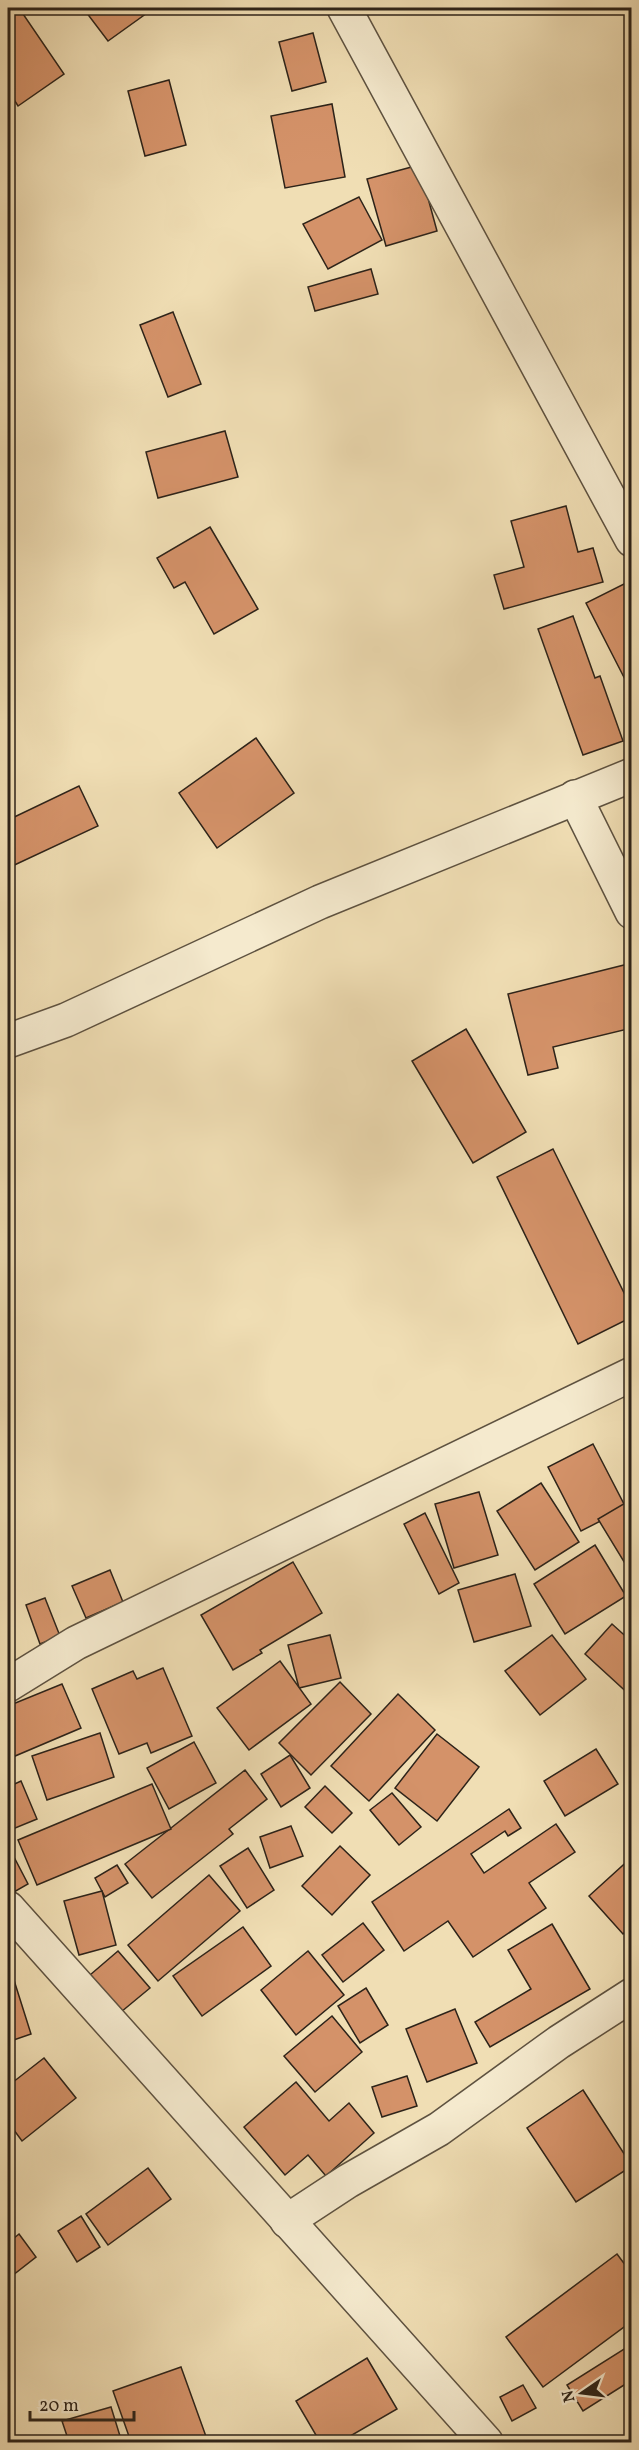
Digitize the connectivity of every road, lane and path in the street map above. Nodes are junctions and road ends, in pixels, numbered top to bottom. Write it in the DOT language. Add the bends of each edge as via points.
graph roads {
  1 [pos="344,8"];
  2 [pos="632,540"];
  3 [pos="632,774"];
  4 [pos="575,797"];
  5 [pos="632,912"];
  6 [pos="8,1041"];
  7 [pos="632,1374"];
  8 [pos="8,1684"];
  9 [pos="8,1908"];
  10 [pos="632,1995"];
  11 [pos="287,2221"];
  12 [pos="486,2442"];
  1 -- 2 [label="street"];
  3 -- 4 [label="street"];
  4 -- 5 [label="street"];
  4 -- 6 [label="street" via="320,902 66,1020"];
  7 -- 8 [label="street" via="76,1644"];
  9 -- 11 [label="street"];
  10 -- 11 [label="street" via="558,2042 440,2129"];
  11 -- 12 [label="street"];
}
